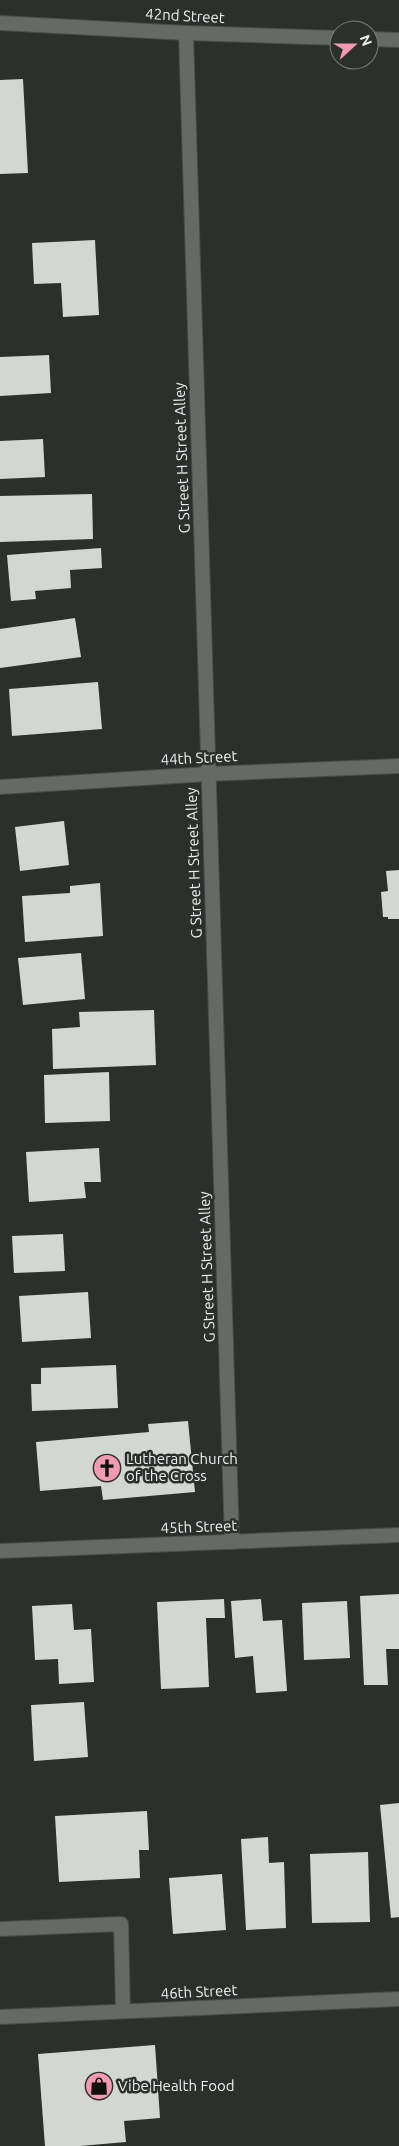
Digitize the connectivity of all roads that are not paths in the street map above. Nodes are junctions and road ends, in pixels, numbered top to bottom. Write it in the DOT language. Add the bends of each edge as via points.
graph roads {
  1 [pos="0,23"];
  2 [pos="186,33"];
  3 [pos="329,38"];
  4 [pos="379,39"];
  5 [pos="399,40"];
  6 [pos="399,766"];
  7 [pos="208,774"];
  8 [pos="0,787"];
  9 [pos="399,1535"];
  10 [pos="232,1542"];
  11 [pos="0,1550"];
  12 [pos="0,1928"];
  13 [pos="399,1999"];
  14 [pos="123,2012"];
  15 [pos="0,2017"];
  1 -- 2 [label="street, 42nd Street"];
  2 -- 3 [label="street, 42nd Street"];
  2 -- 7 [label="street, G Street H Street Alley"];
  4 -- 5 [label="street"];
  6 -- 7 [label="street, 44th Street"];
  7 -- 8 [label="street, 44th Street"];
  7 -- 10 [label="street, G Street H Street Alley"];
  9 -- 10 [label="street, 45th Street"];
  10 -- 11 [label="street, 45th Street"];
  12 -- 14 [label="street" via="120,1924"];
  13 -- 14 [label="street, 46th Street"];
  14 -- 15 [label="street, 46th Street"];
}
